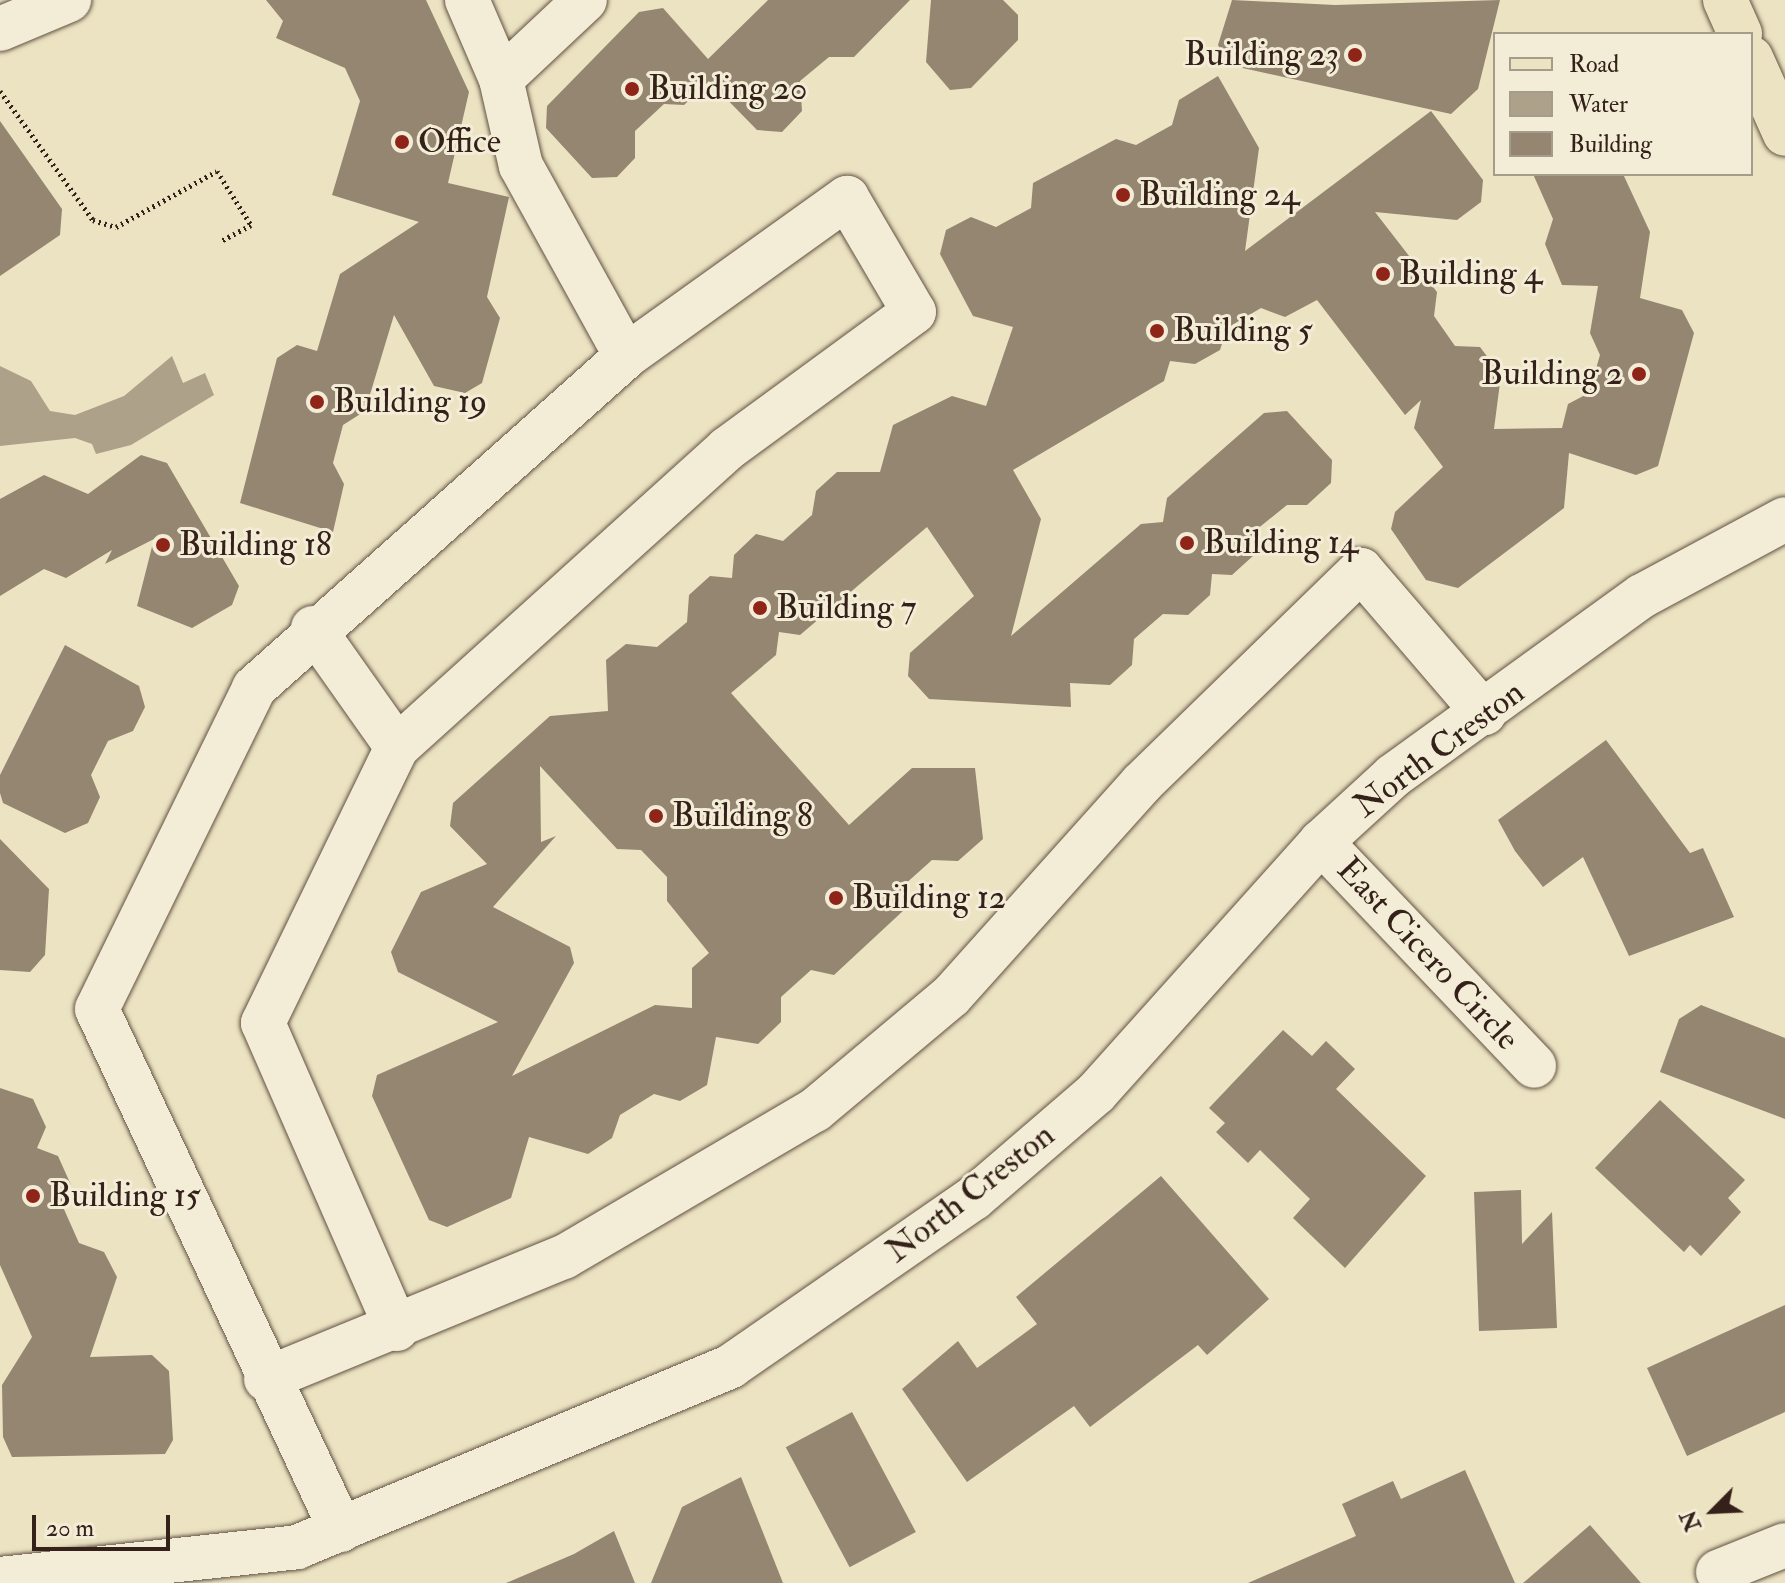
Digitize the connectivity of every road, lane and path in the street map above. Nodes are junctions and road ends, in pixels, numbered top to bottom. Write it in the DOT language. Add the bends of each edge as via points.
graph roads {
  1 [pos="69,0"];
  2 [pos="467,0"];
  3 [pos="585,0"];
  4 [pos="1725,0"];
  5 [pos="0,29"];
  6 [pos="1739,32"];
  7 [pos="1753,62"];
  8 [pos="501,79"];
  9 [pos="0,91"];
  10 [pos="1785,134"];
  11 [pos="221,241"];
  12 [pos="626,356"];
  13 [pos="1785,519"];
  14 [pos="313,628"];
  15 [pos="1484,713"];
  16 [pos="397,747"];
  17 [pos="1321,842"];
  18 [pos="1534,1066"];
  19 [pos="397,1329"];
  20 [pos="266,1379"];
  21 [pos="341,1530"];
  22 [pos="1785,1545"];
  23 [pos="1718,1572"];
  24 [pos="0,1579"];
  1 -- 5 [label="street"];
  2 -- 8 [label="street"];
  3 -- 8 [label="street"];
  4 -- 6 [label="main road"];
  7 -- 10 [label="main road"];
  8 -- 12 [label="street" via="521,166"];
  9 -- 11 [label="path" via="93,220 116,227 217,171 251,225"];
  12 -- 14 [label="street"];
  12 -- 16 [label="street" via="847,198 914,312 727,449"];
  13 -- 15 [label="street, North Creston" via="1642,596"];
  14 -- 16 [label="street"];
  14 -- 20 [label="street" via="254,688 97,1009"];
  15 -- 17 [label="street, North Creston" via="1393,776"];
  15 -- 19 [label="street" via="1361,570 1141,784 951,996 815,1110 564,1257"];
  16 -- 19 [label="street" via="263,1023"];
  17 -- 18 [label="street, East Cicero Circle"];
  17 -- 21 [label="street, North Creston" via="1096,1093 974,1198 731,1366"];
  19 -- 20 [label="street"];
  20 -- 21 [label="street"];
  21 -- 24 [label="street, North Creston" via="297,1547"];
  22 -- 23 [label="street"];
}
